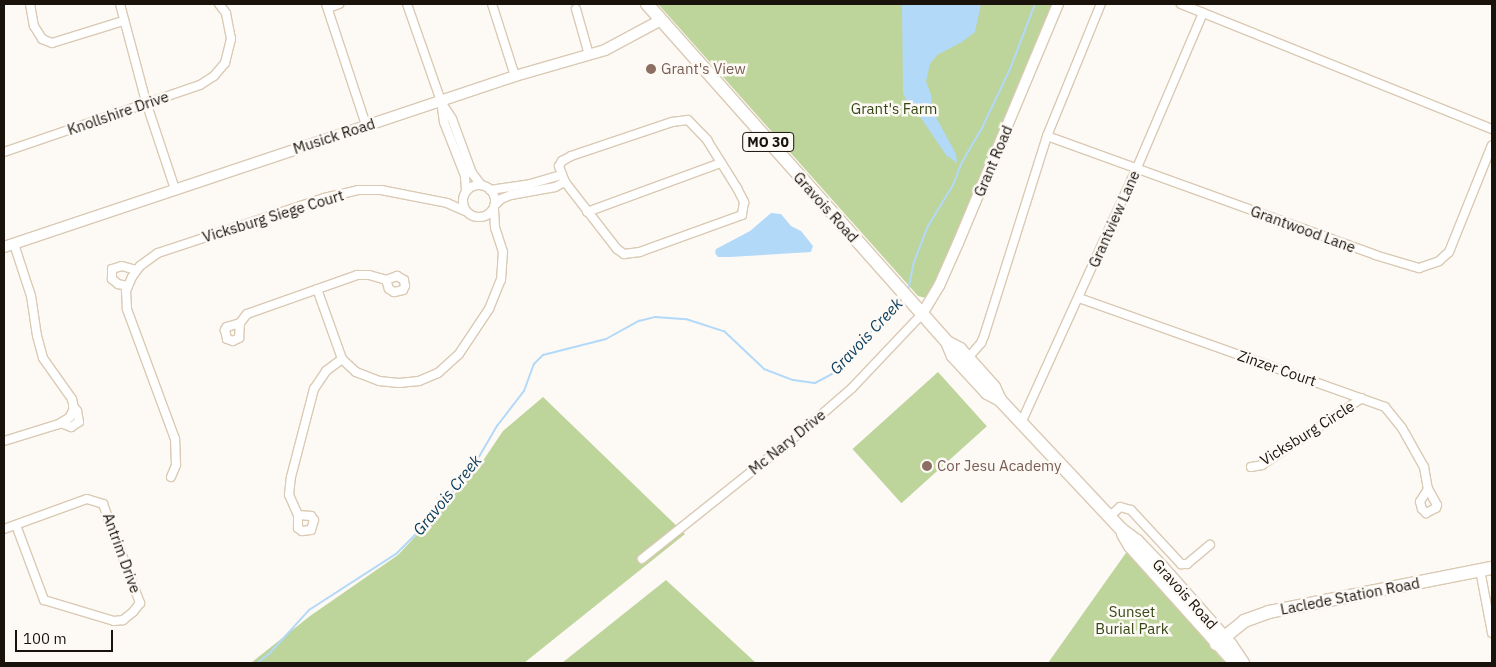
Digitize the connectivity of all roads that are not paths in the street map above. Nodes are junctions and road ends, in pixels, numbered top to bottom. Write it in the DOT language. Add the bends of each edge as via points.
graph roads {
  1 [pos="30,4"];
  2 [pos="120,4"];
  3 [pos="219,4"];
  4 [pos="339,4"];
  5 [pos="407,4"];
  6 [pos="492,4"];
  7 [pos="648,4"];
  8 [pos="1058,4"];
  9 [pos="1101,4"];
  10 [pos="1181,4"];
  11 [pos="327,6"];
  12 [pos="576,9"];
  13 [pos="1203,13"];
  14 [pos="661,20"];
  15 [pos="123,21"];
  16 [pos="589,55"];
  17 [pos="515,76"];
  18 [pos="441,101"];
  19 [pos="146,102"];
  20 [pos="366,125"];
  21 [pos="1492,129"];
  22 [pos="1047,136"];
  23 [pos="1492,145"];
  24 [pos="4,152"];
  25 [pos="721,163"];
  26 [pos="1136,170"];
  27 [pos="563,178"];
  28 [pos="481,185"];
  29 [pos="175,189"];
  30 [pos="490,190"];
  31 [pos="465,193"];
  32 [pos="447,203"];
  33 [pos="494,207"];
  34 [pos="465,211"];
  35 [pos="587,212"];
  36 [pos="480,218"];
  37 [pos="494,228"];
  38 [pos="14,244"];
  39 [pos="4,247"];
  40 [pos="136,270"];
  41 [pos="386,280"];
  42 [pos="128,286"];
  43 [pos="317,289"];
  44 [pos="1079,298"];
  45 [pos="922,314"];
  46 [pos="240,323"];
  47 [pos="947,342"];
  48 [pos="968,358"];
  49 [pos="342,360"];
  50 [pos="1362,398"];
  51 [pos="1000,400"];
  52 [pos="73,406"];
  53 [pos="61,423"];
  54 [pos="1021,423"];
  55 [pos="4,441"];
  56 [pos="1251,466"];
  57 [pos="171,477"];
  58 [pos="1428,489"];
  59 [pos="298,515"];
  60 [pos="1109,517"];
  61 [pos="16,525"];
  62 [pos="4,529"];
  63 [pos="1121,530"];
  64 [pos="1210,545"];
  65 [pos="642,559"];
  66 [pos="1486,569"];
  67 [pos="1213,624"];
  68 [pos="1239,624"];
  69 [pos="1492,633"];
  70 [pos="1220,641"];
  71 [pos="1235,663"];
  72 [pos="1243,663"];
  1 -- 15 [label="street" via="34,26 42,39 52,43"];
  2 -- 15 [label="street"];
  3 -- 19 [label="street, Knollshire Drive" via="226,13 231,39 225,63 200,85"];
  4 -- 11 [label="street"];
  5 -- 18 [label="street"];
  6 -- 17 [label="street"];
  7 -- 14 [label="main road, Gravois Road / MO 30"];
  8 -- 45 [label="street, Grant Road" via="952,258"];
  9 -- 22 [label="street"];
  10 -- 13 [label="street"];
  11 -- 20 [label="street"];
  12 -- 16 [label="street"];
  13 -- 21 [label="street"];
  13 -- 26 [label="street, Grantview Lane"];
  14 -- 16 [label="street, Musick Road"];
  14 -- 45 [label="main road, Gravois Road / MO 30"];
  15 -- 19 [label="street"];
  16 -- 17 [label="street, Musick Road"];
  17 -- 18 [label="street, Musick Road"];
  18 -- 20 [label="street, Musick Road"];
  18 -- 28 [label="street" via="452,119 472,173"];
  18 -- 31 [label="street" via="444,122 465,176"];
  19 -- 24 [label="street, Knollshire Drive"];
  19 -- 29 [label="street"];
  20 -- 29 [label="street, Musick Road"];
  22 -- 26 [label="street, Grantwood Lane"];
  22 -- 48 [label="street" via="984,336"];
  23 -- 26 [label="street, Grantwood Lane" via="1449,252 1439,261 1419,268"];
  25 -- 27 [label="street" via="707,140 688,120 682,120 571,156 558,168"];
  25 -- 35 [label="street"];
  25 -- 35 [label="street" via="744,202 742,215 735,219 640,252 624,254"];
  26 -- 44 [label="street, Grantview Lane"];
  27 -- 30 [label="street"];
  27 -- 33 [label="street" via="555,187 511,195"];
  27 -- 35 [label="street"];
  28 -- 30 [label="street"];
  28 -- 31 [label="street" via="471,187"];
  29 -- 38 [label="street, Musick Road"];
  30 -- 33 [label="street" via="495,198"];
  31 -- 32 [label="street"];
  31 -- 34 [label="street"];
  32 -- 34 [label="street, Vicksburg Siege Court"];
  32 -- 40 [label="street, Vicksburg Siege Court" via="381,190 349,192 158,253"];
  33 -- 36 [label="street" via="487,216"];
  33 -- 37 [label="street"];
  34 -- 36 [label="street"];
  36 -- 37 [label="street"];
  37 -- 49 [label="street" via="502,252 501,280 488,309 459,354 438,373 409,382 379,381 356,372"];
  38 -- 39 [label="street, Musick Road"];
  38 -- 52 [label="street" via="31,296 43,358 72,399"];
  40 -- 42 [label="street, Vicksburg Siege Court"];
  40 -- 42 [label="street" via="122,266 112,269 112,279"];
  41 -- 43 [label="street" via="357,275"];
  42 -- 57 [label="street, Vicksburg Siege Court" via="127,309 175,439 176,465"];
  43 -- 46 [label="street" via="247,314"];
  43 -- 49 [label="street"];
  44 -- 50 [label="street, Zinzer Court"];
  44 -- 54 [label="street, Grantview Lane"];
  45 -- 47 [label="main road, Gravois Road / MO 30"];
  45 -- 65 [label="street, Mc Nary Drive" via="852,388"];
  47 -- 48 [label="main road, Gravois Road / MO 30"];
  47 -- 51 [label="main road, Gravois Road / MO 30" via="953,356 987,393"];
  48 -- 51 [label="main road, Gravois Road / MO 30" via="994,387"];
  49 -- 59 [label="street" via="326,371 314,389 288,495"];
  50 -- 56 [label="street, Vicksburg Circle" via="1262,466"];
  50 -- 58 [label="street, Zinzer Court" via="1385,407 1402,428 1424,467"];
  51 -- 54 [label="main road, Gravois Road / MO 30"];
  52 -- 53 [label="street" via="70,417"];
  52 -- 53 [label="street" via="79,422 70,427"];
  53 -- 55 [label="street"];
  54 -- 60 [label="main road, Gravois Road / MO 30"];
  60 -- 63 [label="main road, Gravois Road / MO 30"];
  60 -- 64 [label="street" via="1120,508 1131,510 1181,564 1187,564"];
  61 -- 61 [label="street, Antrim Drive" via="87,499 103,504 140,603 123,620 114,621 44,600"];
  61 -- 62 [label="street"];
  63 -- 67 [label="main road, Gravois Road / MO 30" via="1148,552"];
  63 -- 70 [label="main road, Gravois Road / MO 30" via="1130,546"];
  66 -- 68 [label="main road, Laclede Station Road" via="1269,612"];
  66 -- 69 [label="street"];
  67 -- 68 [label="main road"];
  67 -- 70 [label="main road, Gravois Road / MO 30"];
  68 -- 70 [label="main road, Laclede Station Road"];
  70 -- 71 [label="main road, Gravois Road / MO 30"];
  70 -- 72 [label="main road, Gravois Road / MO 30" via="1239,654"];
}
